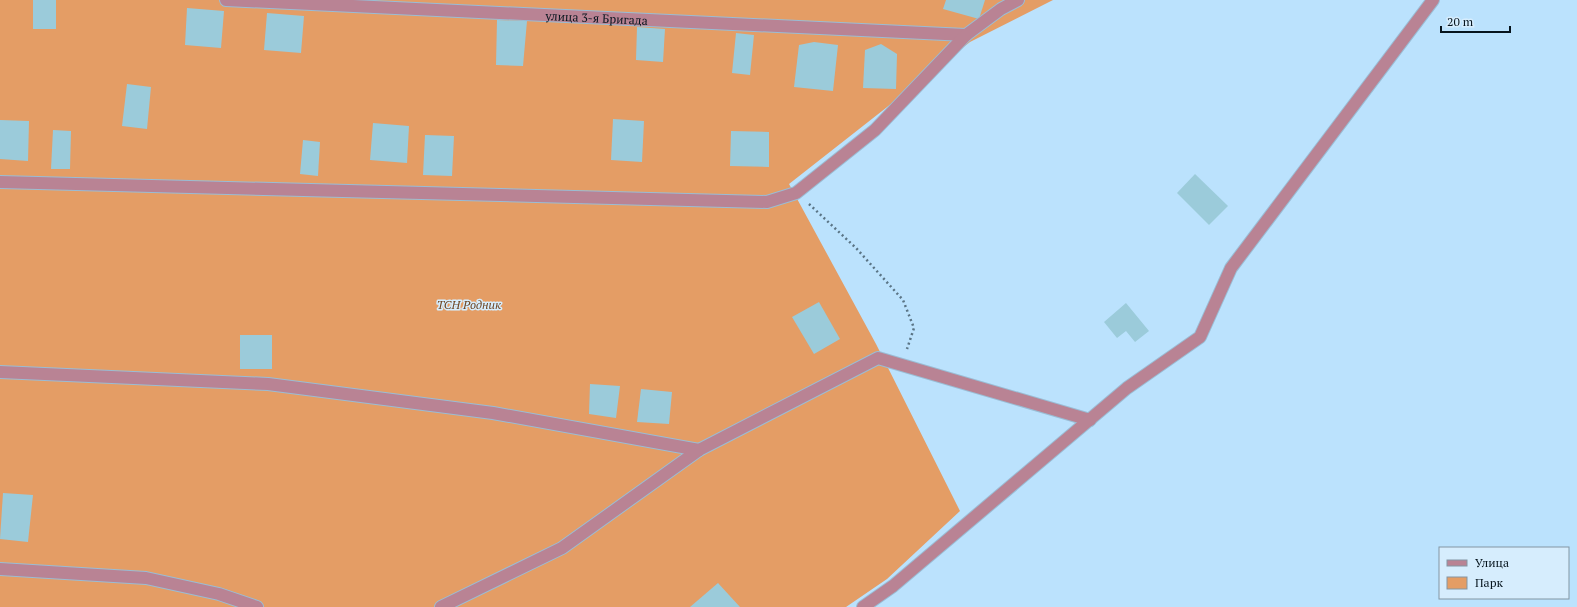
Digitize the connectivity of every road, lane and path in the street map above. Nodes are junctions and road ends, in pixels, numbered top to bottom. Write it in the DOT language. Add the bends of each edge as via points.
graph roads {
  1 [pos="226,0"];
  2 [pos="1018,0"];
  3 [pos="1433,0"];
  4 [pos="966,35"];
  5 [pos="0,182"];
  6 [pos="796,192"];
  7 [pos="901,365"];
  8 [pos="0,372"];
  9 [pos="1090,420"];
  10 [pos="699,450"];
  11 [pos="0,569"];
  12 [pos="257,607"];
  13 [pos="441,607"];
  14 [pos="863,607"];
  1 -- 4 [label="lane, улица 3-я Бригада"];
  2 -- 4 [label="lane" via="1001,9"];
  3 -- 9 [label="lane" via="1231,268 1200,337 1127,388"];
  4 -- 6 [label="lane" via="875,130"];
  5 -- 6 [label="lane" via="767,202"];
  6 -- 7 [label="path" via="856,248 903,300 914,328"];
  7 -- 9 [label="lane"];
  7 -- 10 [label="lane" via="878,358"];
  8 -- 10 [label="lane" via="268,384 493,413"];
  9 -- 14 [label="lane" via="893,586"];
  10 -- 13 [label="lane" via="562,548"];
  11 -- 12 [label="lane" via="146,578 219,594"];
}
